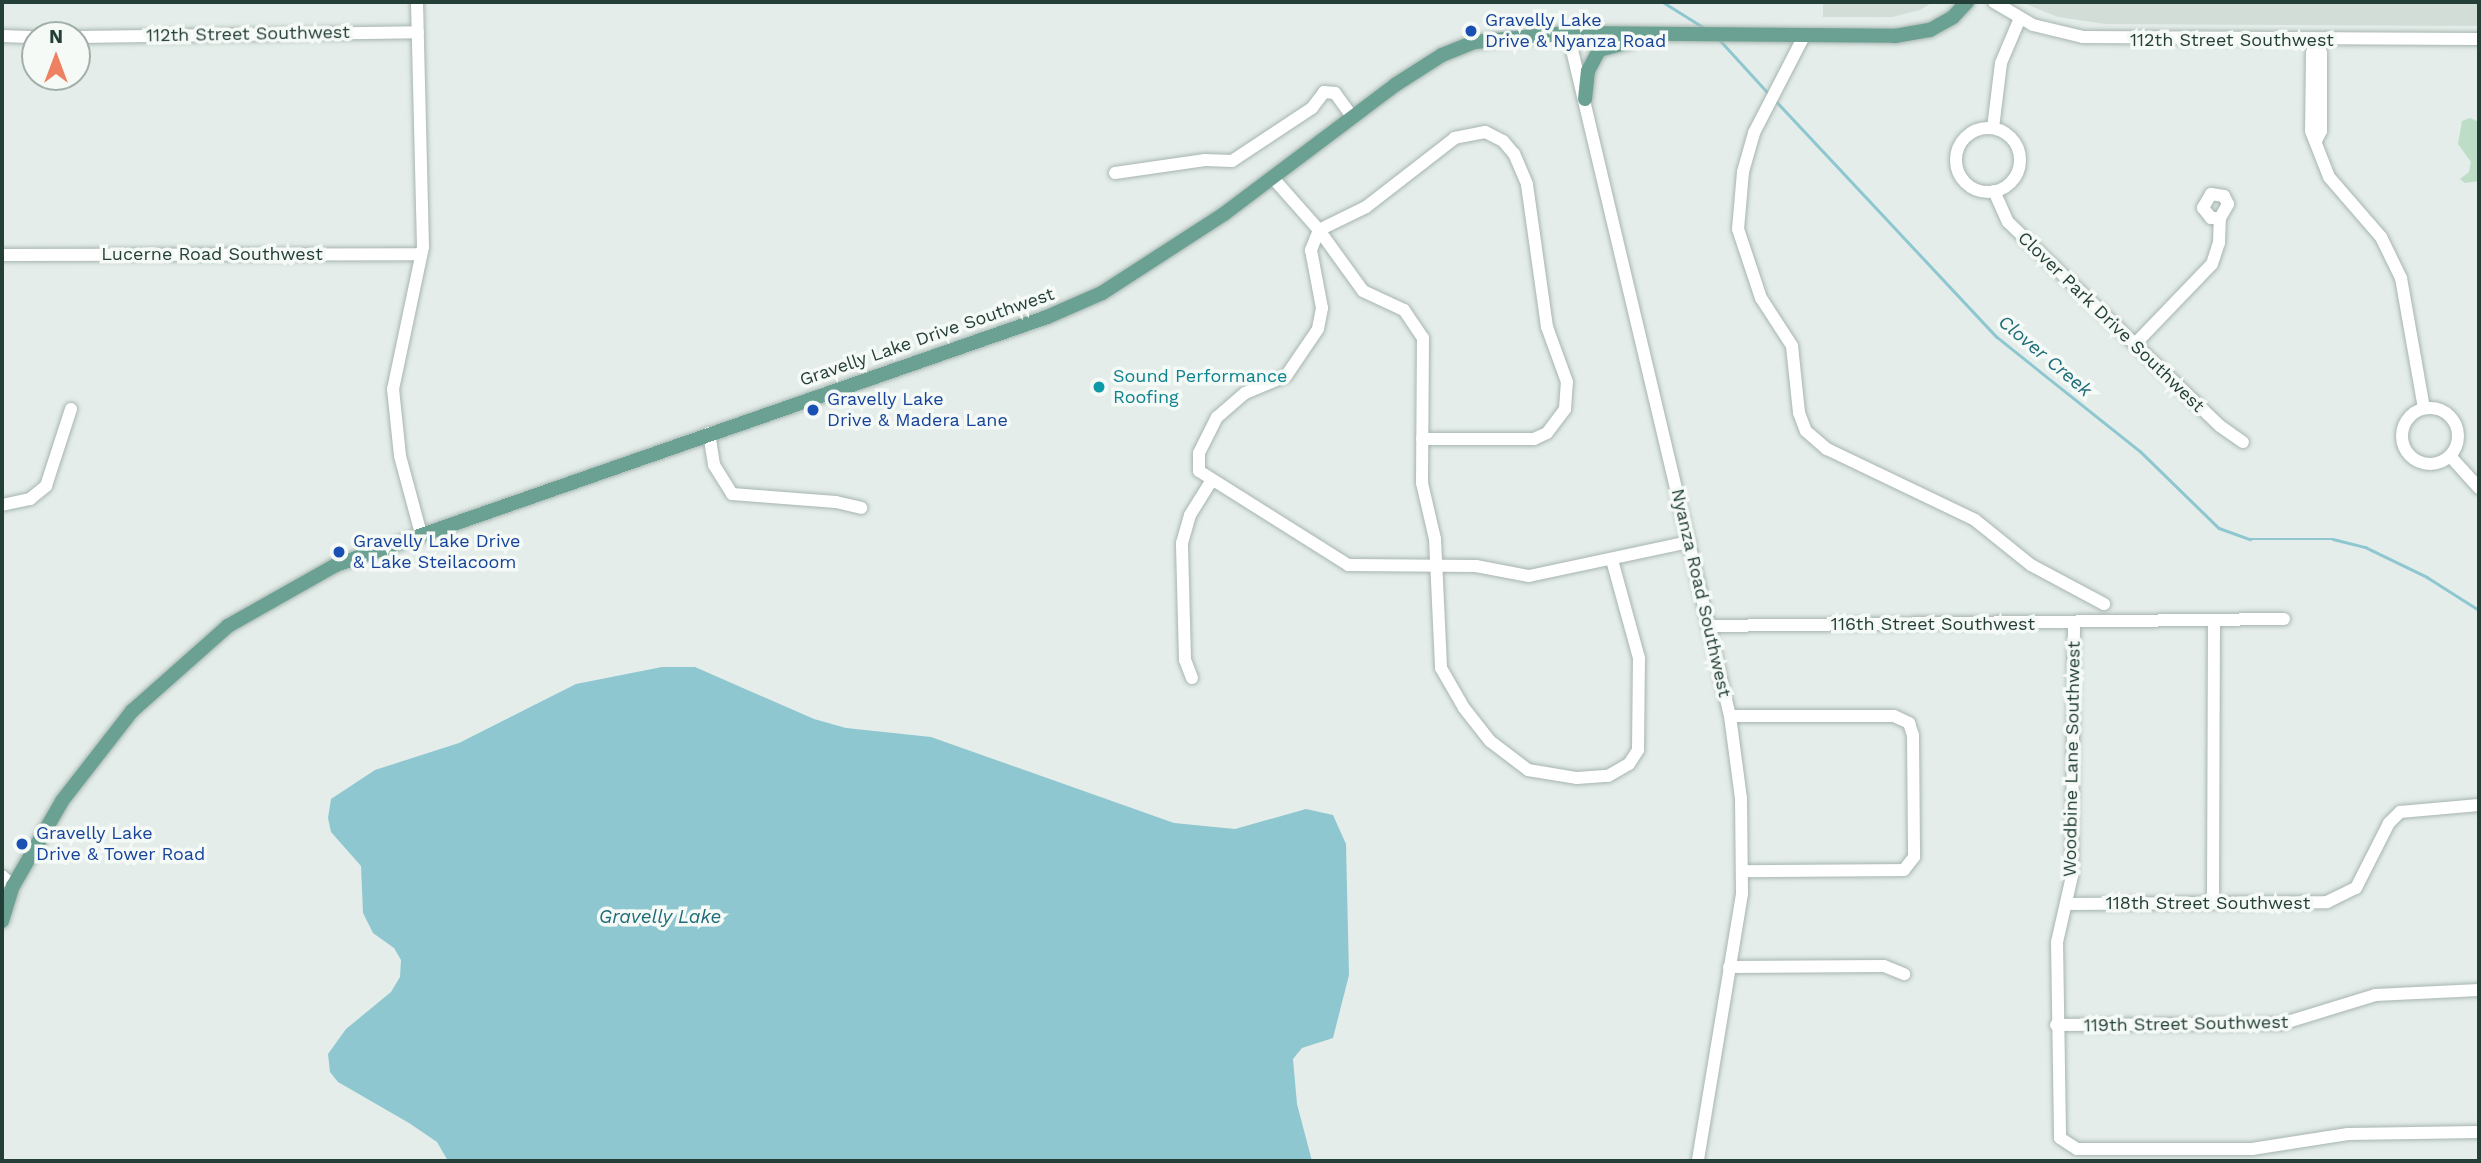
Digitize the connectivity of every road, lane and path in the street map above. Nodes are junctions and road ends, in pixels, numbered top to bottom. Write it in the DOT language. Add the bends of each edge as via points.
graph roads {
  1 [pos="416,2"];
  2 [pos="1967,2"];
  3 [pos="1994,2"];
  4 [pos="2020,18"];
  5 [pos="418,32"];
  6 [pos="1568,33"];
  7 [pos="1675,33"];
  8 [pos="2,36"];
  9 [pos="1804,36"];
  10 [pos="21,37"];
  11 [pos="91,37"];
  12 [pos="2479,39"];
  13 [pos="2316,40"];
  14 [pos="1585,99"];
  15 [pos="1352,116"];
  16 [pos="1993,128"];
  17 [pos="1115,173"];
  18 [pos="1273,178"];
  19 [pos="1994,191"];
  20 [pos="2220,218"];
  21 [pos="1319,230"];
  22 [pos="421,254"];
  23 [pos="2,255"];
  24 [pos="2135,344"];
  25 [pos="2424,408"];
  26 [pos="71,409"];
  27 [pos="709,433"];
  28 [pos="1422,439"];
  29 [pos="2243,442"];
  30 [pos="2450,456"];
  31 [pos="1211,482"];
  32 [pos="2479,488"];
  33 [pos="2,505"];
  34 [pos="861,508"];
  35 [pos="421,534"];
  36 [pos="1689,542"];
  37 [pos="1612,560"];
  38 [pos="1437,567"];
  39 [pos="2104,604"];
  40 [pos="2284,619"];
  41 [pos="2214,622"];
  42 [pos="2074,624"];
  43 [pos="1708,626"];
  44 [pos="1192,678"];
  45 [pos="1730,716"];
  46 [pos="2479,805"];
  47 [pos="1743,871"];
  48 [pos="2,876"];
  49 [pos="13,886"];
  50 [pos="2213,901"];
  51 [pos="2066,904"];
  52 [pos="2,921"];
  53 [pos="1729,967"];
  54 [pos="1904,974"];
  55 [pos="2479,990"];
  56 [pos="2056,1026"];
  57 [pos="2479,1132"];
  58 [pos="2133,1147"];
  59 [pos="1698,1161"];
  60 [pos="2133,1161"];
  1 -- 5 [label="street"];
  2 -- 9 [label="main road, Gravelly Lake Drive Southwest" via="1942,24 1918,34"];
  3 -- 4 [label="street, 112th Street Southwest"];
  4 -- 13 [label="street, 112th Street Southwest" via="2083,37"];
  4 -- 16 [label="street" via="2001,63"];
  5 -- 11 [label="street, 112th Street Southwest"];
  5 -- 22 [label="street"];
  6 -- 7 [label="main road, Gravelly Lake Drive Southwest"];
  6 -- 14 [label="street, Nyanza Road Southwest"];
  6 -- 15 [label="main road, Gravelly Lake Drive Southwest" via="1512,35 1452,50"];
  7 -- 9 [label="main road, Gravelly Lake Drive Southwest"];
  7 -- 14 [label="main road" via="1612,43 1599,50 1588,71"];
  8 -- 10 [label="street"];
  9 -- 39 [label="street" via="1764,110 1742,172 1739,238 1761,298 1792,346 1805,432 1827,449 1975,520 2031,565"];
  12 -- 13 [label="street, 112th Street Southwest"];
  13 -- 25 [label="street" via="2321,53 2321,131 2317,139 2329,177 2381,237 2401,278"];
  14 -- 36 [label="street, Nyanza Road Southwest"];
  15 -- 17 [label="street" via="1335,93 1324,92 1311,108 1232,161 1205,160"];
  15 -- 18 [label="main road, Gravelly Lake Drive Southwest"];
  16 -- 19 [label="street" via="2011,137 2020,156 2016,177"];
  16 -- 19 [label="street" via="1972,132 1958,147 1955,158 1956,169 1969,186"];
  18 -- 21 [label="street"];
  18 -- 27 [label="main road, Gravelly Lake Drive Southwest" via="1146,268 1102,293 1046,317"];
  19 -- 24 [label="street, Clover Park Drive Southwest" via="2008,222"];
  20 -- 24 [label="street" via="2212,264"];
  21 -- 28 [label="street" via="1363,291 1404,310 1417,323 1423,338"];
  21 -- 28 [label="street" via="1366,207 1446,144 1468,133 1485,132 1503,141 1519,164 1536,226 1547,327 1567,382 1565,409 1547,433 1534,439"];
  21 -- 31 [label="street" via="1311,250 1322,308 1318,329 1286,376 1245,393 1213,423 1197,463"];
  22 -- 23 [label="street, Lucerne Road Southwest"];
  22 -- 35 [label="street" via="393,389 400,456"];
  24 -- 29 [label="street, Clover Park Drive Southwest"];
  25 -- 30 [label="street" via="2442,411 2455,422 2458,440"];
  25 -- 30 [label="street" via="2407,418 2403,446 2424,464"];
  26 -- 33 [label="street" via="46,486 30,499"];
  27 -- 34 [label="street" via="716,471 732,494"];
  27 -- 35 [label="main road, Gravelly Lake Drive Southwest"];
  28 -- 38 [label="street" via="1422,491"];
  30 -- 32 [label="street"];
  31 -- 38 [label="street" via="1349,565"];
  31 -- 44 [label="street" via="1190,515 1182,543 1185,660"];
  35 -- 49 [label="main road, Gravelly Lake Drive Southwest" via="336,565 286,591 245,614 183,662 87,764"];
  36 -- 37 [label="street"];
  36 -- 43 [label="street, Nyanza Road Southwest"];
  37 -- 38 [label="street" via="1529,576 1476,566"];
  37 -- 38 [label="street" via="1640,668 1642,732 1636,756 1625,767 1592,778 1547,776 1522,768 1490,741 1464,708 1441,668"];
  40 -- 41 [label="street, 116th Street Southwest"];
  41 -- 42 [label="street, 116th Street Southwest"];
  41 -- 50 [label="street"];
  42 -- 43 [label="street, 116th Street Southwest"];
  42 -- 51 [label="street, Woodbine Lane Southwest" via="2071,876"];
  43 -- 45 [label="street, Nyanza Road Southwest"];
  45 -- 47 [label="street, Nyanza Road Southwest" via="1741,798"];
  45 -- 47 [label="street" via="1905,719 1913,735 1910,865 1898,872"];
  46 -- 50 [label="street, 118th Street Southwest" via="2400,812 2389,822 2359,884 2327,902"];
  47 -- 53 [label="street, Nyanza Road Southwest"];
  48 -- 49 [label="street"];
  49 -- 52 [label="main road, Gravelly Lake Drive Southwest"];
  50 -- 51 [label="street, 118th Street Southwest"];
  51 -- 56 [label="street, Woodbine Lane Southwest" via="2057,942"];
  53 -- 54 [label="street" via="1884,966"];
  53 -- 59 [label="street, Nyanza Road Southwest"];
  55 -- 56 [label="street, 119th Street Southwest" via="2375,995 2281,1024"];
  56 -- 58 [label="street, Woodbine Lane Southwest" via="2060,1138 2077,1149"];
  57 -- 58 [label="street" via="2348,1134 2252,1149"];
  58 -- 60 [label="street"];
}
